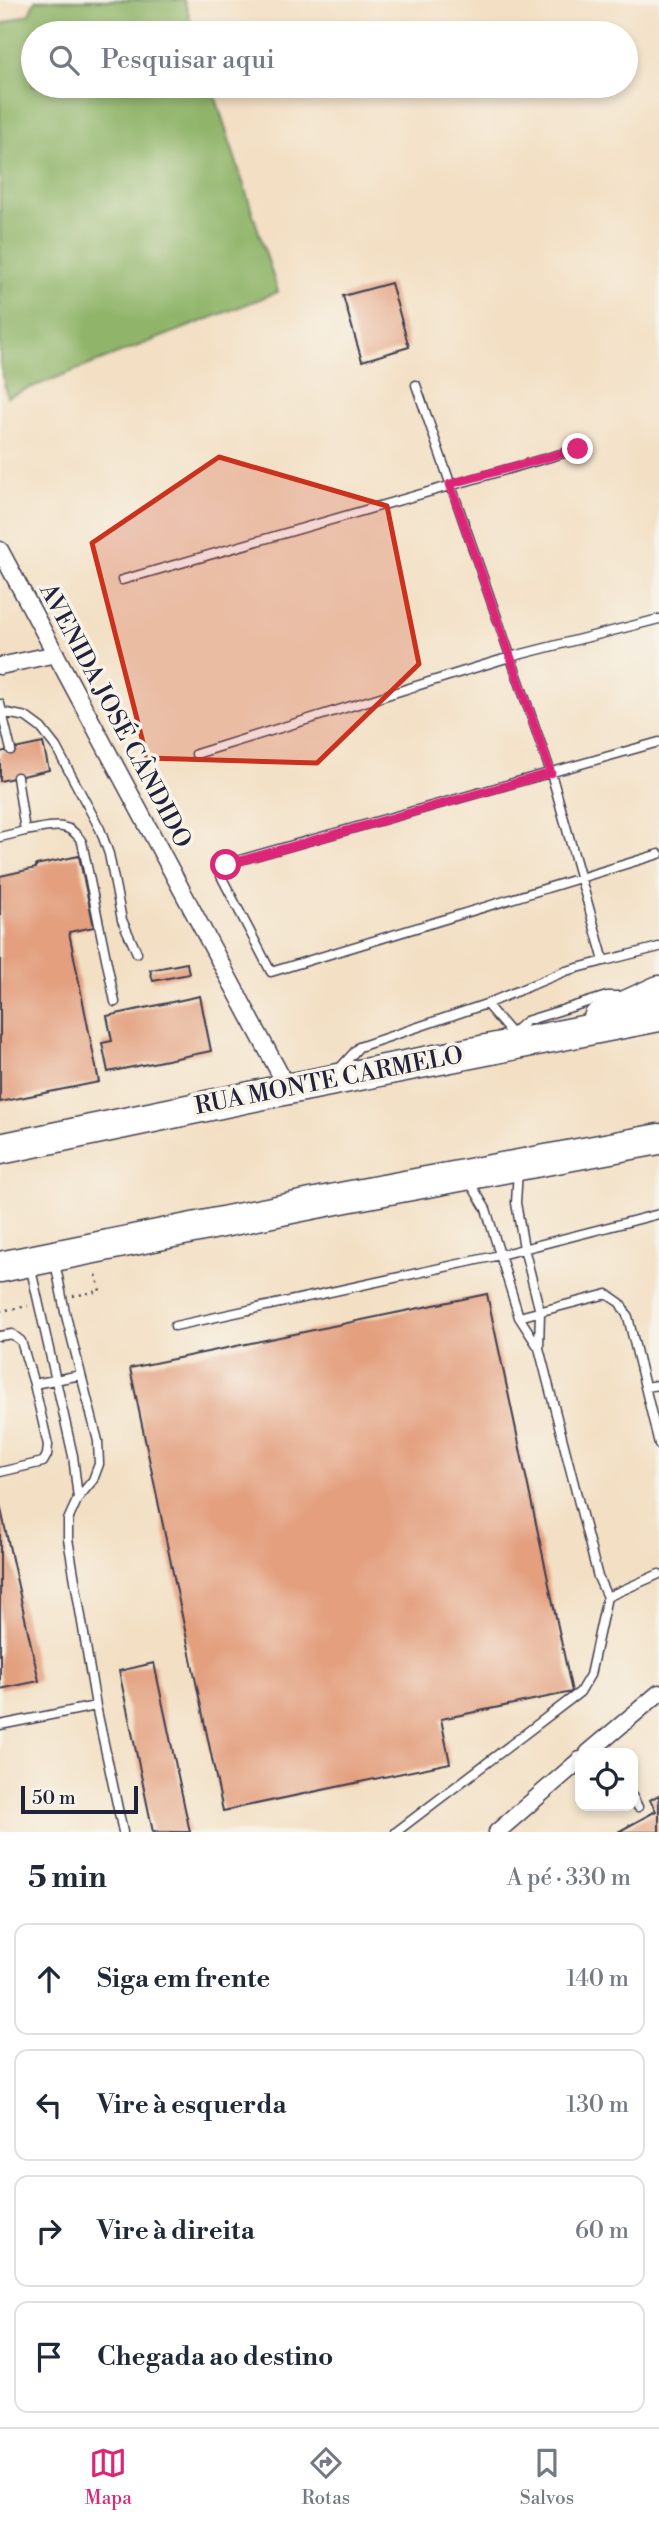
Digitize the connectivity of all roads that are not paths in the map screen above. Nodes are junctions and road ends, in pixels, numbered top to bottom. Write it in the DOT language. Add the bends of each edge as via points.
graph roads {
  1 [pos="416,385"];
  2 [pos="578,449"];
  3 [pos="450,484"];
  4 [pos="0,550"];
  5 [pos="122,580"];
  6 [pos="659,619"];
  7 [pos="55,654"];
  8 [pos="510,657"];
  9 [pos="0,666"];
  10 [pos="1,708"];
  11 [pos="659,742"];
  12 [pos="10,750"];
  13 [pos="196,754"];
  14 [pos="551,773"];
  15 [pos="17,777"];
  16 [pos="25,831"];
  17 [pos="0,837"];
  18 [pos="659,854"];
  19 [pos="582,877"];
  20 [pos="659,947"];
  21 [pos="137,953"];
  22 [pos="604,961"];
  23 [pos="654,1001"];
  24 [pos="115,1002"];
  25 [pos="486,1004"];
  26 [pos="507,1040"];
  27 [pos="327,1081"];
  28 [pos="288,1089"];
  29 [pos="659,1139"];
  30 [pos="0,1149"];
  31 [pos="588,1153"];
  32 [pos="659,1160"];
  33 [pos="518,1165"];
  34 [pos="465,1174"];
  35 [pos="659,1214"];
  36 [pos="524,1248"];
  37 [pos="500,1255"];
  38 [pos="41,1259"];
  39 [pos="0,1268"];
  40 [pos="540,1312"];
  41 [pos="519,1317"];
  42 [pos="175,1326"];
  43 [pos="0,1336"];
  44 [pos="538,1348"];
  45 [pos="80,1375"];
  46 [pos="55,1378"];
  47 [pos="34,1384"];
  48 [pos="659,1385"];
  49 [pos="645,1387"];
  50 [pos="659,1444"];
  51 [pos="0,1472"];
  52 [pos="76,1474"];
  53 [pos="93,1480"];
  54 [pos="78,1498"];
  55 [pos="659,1574"];
  56 [pos="607,1597"];
  57 [pos="659,1693"];
  58 [pos="96,1706"];
  59 [pos="0,1725"];
  60 [pos="599,1748"];
  61 [pos="575,1764"];
  62 [pos="123,1832"];
  63 [pos="396,1832"];
  64 [pos="497,1832"];
  1 -- 3 [label="lane"];
  2 -- 3 [label="lane"];
  3 -- 5 [label="lane"];
  3 -- 8 [label="lane"];
  4 -- 7 [label="street, AVENIDA JOSÉ CÂNDIDO"];
  6 -- 8 [label="lane"];
  7 -- 9 [label="street"];
  7 -- 28 [label="street, AVENIDA JOSÉ CÂNDIDO"];
  8 -- 13 [label="lane"];
  8 -- 14 [label="lane"];
  10 -- 12 [label="lane"];
  10 -- 21 [label="lane" via="26,717 57,747 100,829 122,920"];
  11 -- 14 [label="lane"];
  14 -- 19 [label="lane"];
  14 -- 19 [label="lane" via="229,863 221,876 271,972"];
  15 -- 16 [label="lane"];
  16 -- 17 [label="lane"];
  16 -- 24 [label="lane" via="64,826 82,842"];
  18 -- 19 [label="lane"];
  19 -- 22 [label="lane"];
  20 -- 22 [label="lane"];
  22 -- 25 [label="lane" via="566,971"];
  23 -- 26 [label="highway, RUA MONTE CARMELO" via="567,1034"];
  23 -- 26 [label="lane" via="607,996 526,1021"];
  25 -- 26 [label="lane"];
  25 -- 27 [label="lane" via="359,1047"];
  26 -- 27 [label="highway, RUA MONTE CARMELO"];
  27 -- 28 [label="highway, RUA MONTE CARMELO"];
  28 -- 30 [label="highway, RUA MONTE CARMELO"];
  29 -- 31 [label="highway"];
  31 -- 32 [label="highway"];
  31 -- 33 [label="highway"];
  33 -- 34 [label="highway"];
  33 -- 36 [label="lane" via="516,1203"];
  34 -- 37 [label="lane" via="486,1209"];
  34 -- 38 [label="highway"];
  35 -- 36 [label="lane"];
  36 -- 37 [label="lane"];
  36 -- 40 [label="lane"];
  37 -- 41 [label="lane"];
  37 -- 42 [label="lane"];
  38 -- 39 [label="highway"];
  38 -- 45 [label="lane" via="62,1298"];
  38 -- 46 [label="lane" via="40,1303"];
  40 -- 41 [label="lane"];
  40 -- 44 [label="lane"];
  40 -- 49 [label="lane" via="607,1294 620,1303 628,1317"];
  41 -- 44 [label="lane"];
  43 -- 47 [label="lane" via="12,1334 21,1341"];
  44 -- 56 [label="lane"];
  45 -- 46 [label="lane"];
  45 -- 53 [label="lane" via="98,1441 99,1464"];
  46 -- 47 [label="lane"];
  46 -- 52 [label="lane"];
  47 -- 51 [label="lane" via="47,1455 43,1462"];
  48 -- 49 [label="lane"];
  49 -- 50 [label="lane"];
  52 -- 53 [label="lane"];
  52 -- 54 [label="lane"];
  53 -- 54 [label="lane"];
  54 -- 58 [label="lane" via="68,1520 68,1539"];
  55 -- 56 [label="lane"];
  56 -- 63 [label="lane" via="590,1675 580,1692"];
  57 -- 60 [label="street"];
  58 -- 59 [label="lane"];
  58 -- 62 [label="lane"];
  61 -- 64 [label="street"];
}
